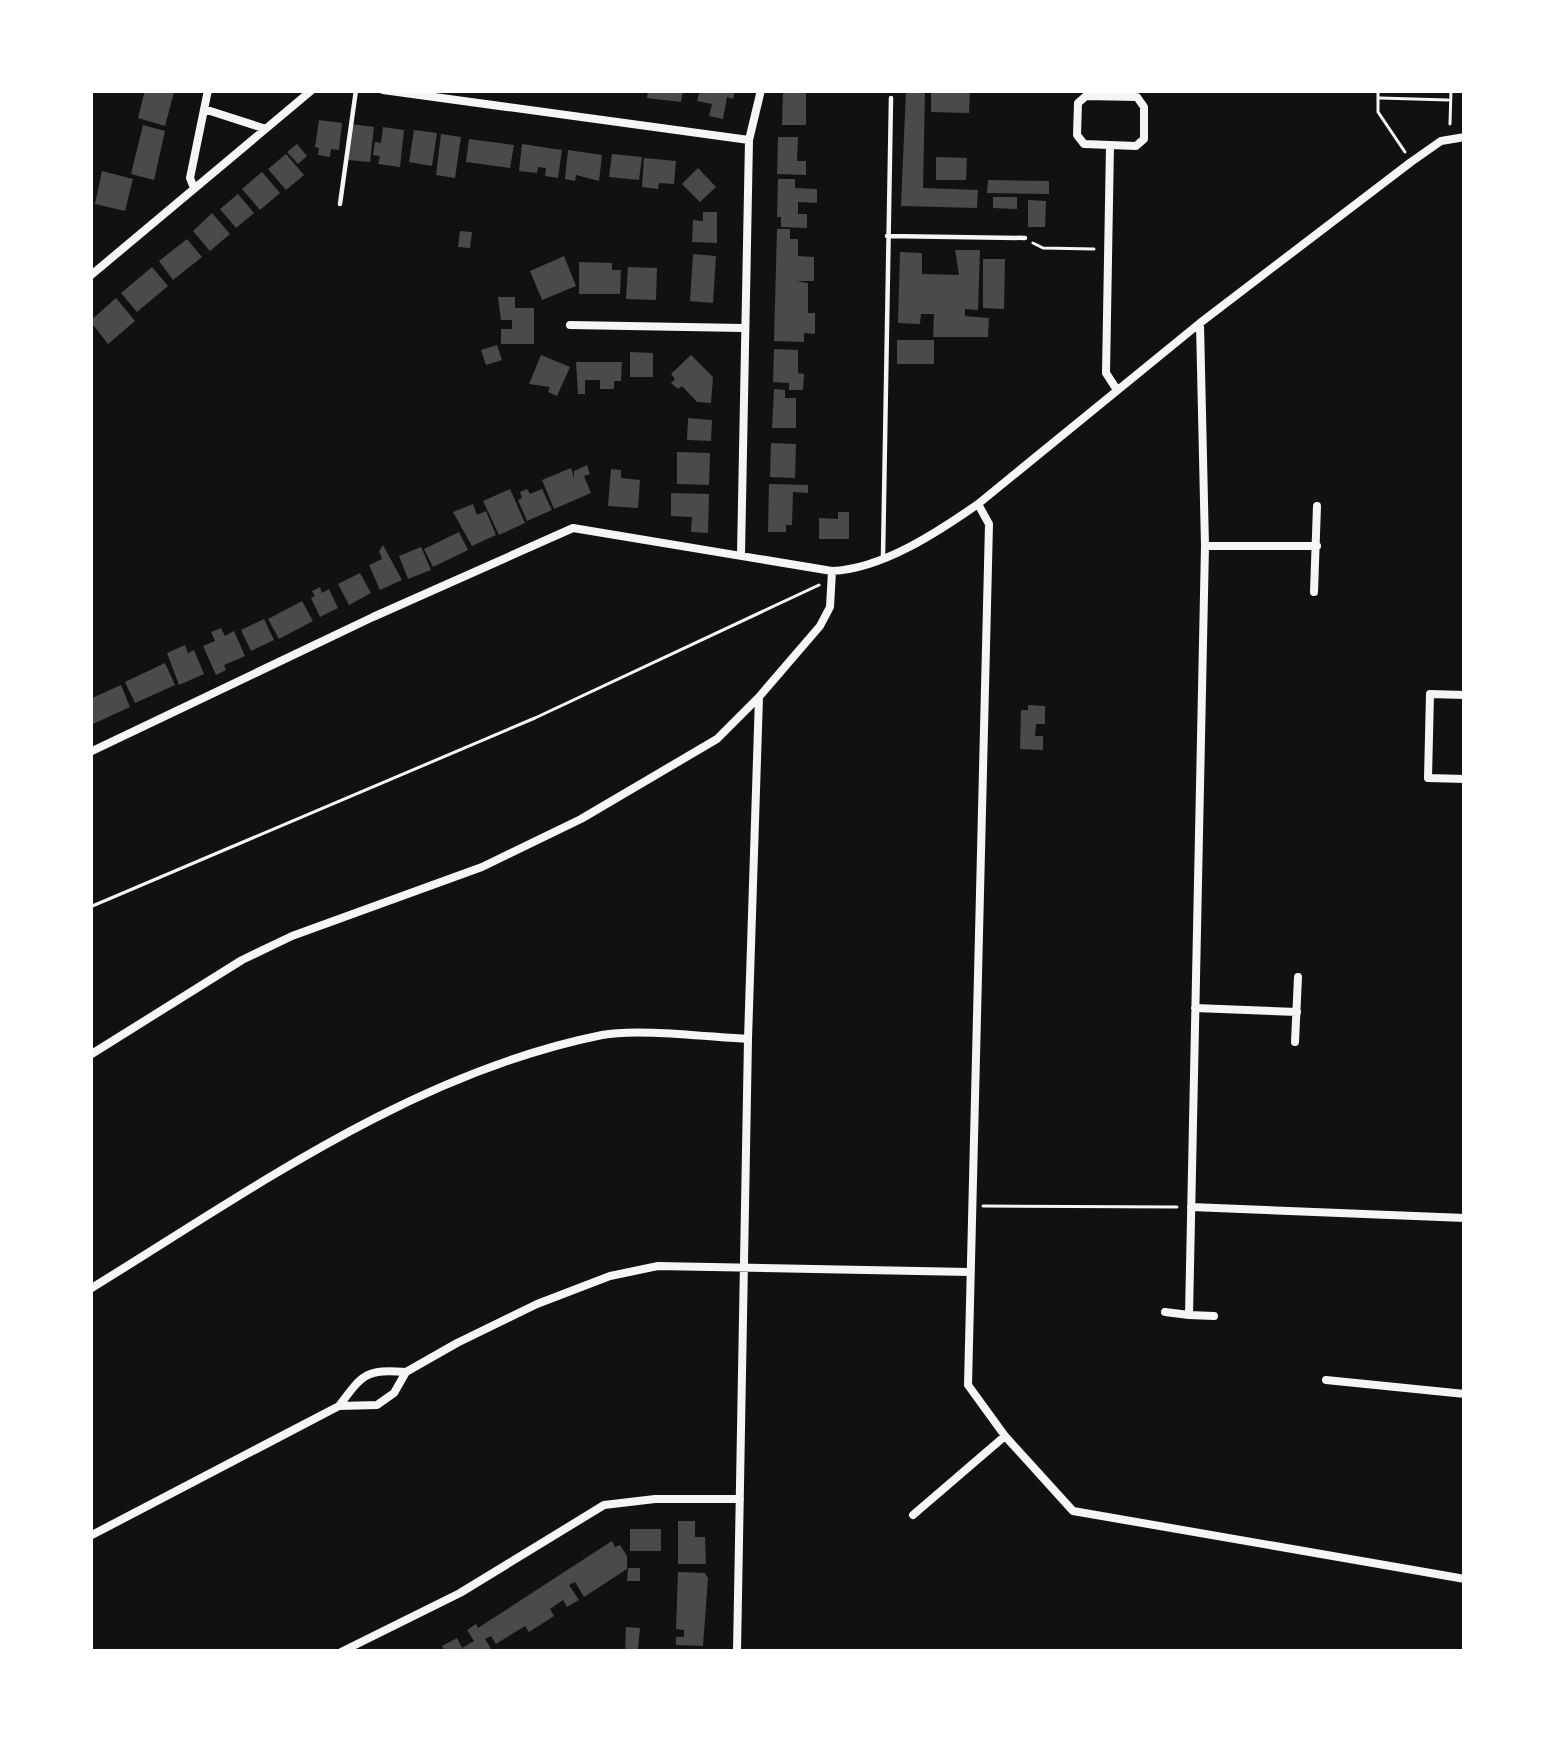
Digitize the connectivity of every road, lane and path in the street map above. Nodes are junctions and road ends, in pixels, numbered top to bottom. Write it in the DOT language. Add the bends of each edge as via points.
graph roads {
  1 [pos="208,90"];
  2 [pos="312,90"];
  3 [pos="356,90"];
  4 [pos="383,90"];
  5 [pos="761,90"];
  6 [pos="1378,90"];
  7 [pos="1451,90"];
  8 [pos="891,98"];
  9 [pos="1378,98"];
  10 [pos="1448,100"];
  11 [pos="204,109"];
  12 [pos="264,129"];
  13 [pos="1465,137"];
  14 [pos="1452,138"];
  15 [pos="748,140"];
  16 [pos="1110,145"];
  17 [pos="1401,147"];
  18 [pos="194,188"];
  19 [pos="340,204"];
  20 [pos="887,236"];
  21 [pos="1025,238"];
  22 [pos="1108,249"];
  23 [pos="90,276"];
  24 [pos="1200,323"];
  25 [pos="570,325"];
  26 [pos="743,328"];
  27 [pos="1118,390"];
  28 [pos="978,504"];
  29 [pos="1317,506"];
  30 [pos="1204,546"];
  31 [pos="1317,546"];
  32 [pos="741,554"];
  33 [pos="884,557"];
  34 [pos="832,575"];
  35 [pos="1314,592"];
  36 [pos="1465,695"];
  37 [pos="759,697"];
  38 [pos="90,752"];
  39 [pos="1465,779"];
  40 [pos="90,907"];
  41 [pos="1298,976"];
  42 [pos="1195,1008"];
  43 [pos="1297,1012"];
  44 [pos="748,1039"];
  45 [pos="1295,1042"];
  46 [pos="90,1055"];
  47 [pos="971,1205"];
  48 [pos="1191,1208"];
  49 [pos="1465,1218"];
  50 [pos="744,1267"];
  51 [pos="968,1272"];
  52 [pos="90,1289"];
  53 [pos="1165,1312"];
  54 [pos="1189,1315"];
  55 [pos="1214,1316"];
  56 [pos="406,1372"];
  57 [pos="1326,1380"];
  58 [pos="1465,1394"];
  59 [pos="339,1406"];
  60 [pos="1005,1436"];
  61 [pos="740,1498"];
  62 [pos="913,1515"];
  63 [pos="90,1536"];
  64 [pos="1465,1579"];
  65 [pos="341,1652"];
  66 [pos="737,1652"];
  1 -- 11 [label="street"];
  2 -- 12 [label="street"];
  3 -- 19 [label="lane"];
  4 -- 15 [label="street"];
  5 -- 15 [label="street"];
  6 -- 9 [label="path"];
  7 -- 10 [label="path"];
  8 -- 20 [label="lane"];
  9 -- 10 [label="path"];
  9 -- 17 [label="path"];
  10 -- 14 [label="path"];
  11 -- 12 [label="street"];
  11 -- 18 [label="street"];
  12 -- 18 [label="street"];
  13 -- 14 [label="street"];
  14 -- 24 [label="street"];
  15 -- 26 [label="street"];
  16 -- 16 [label="street" via="1084,144 1077,135 1078,103 1086,96 1137,98 1144,107 1144,139"];
  16 -- 22 [label="street"];
  18 -- 23 [label="street"];
  20 -- 21 [label="lane"];
  20 -- 33 [label="lane"];
  21 -- 22 [label="path" via="1043,248"];
  22 -- 27 [label="street" via="1106,373"];
  24 -- 27 [label="street"];
  24 -- 30 [label="street"];
  25 -- 26 [label="street"];
  26 -- 32 [label="street"];
  27 -- 28 [label="street"];
  28 -- 33 [label="street"];
  28 -- 47 [label="street" via="989,524"];
  29 -- 31 [label="street"];
  30 -- 31 [label="street"];
  30 -- 42 [label="street"];
  31 -- 35 [label="street"];
  32 -- 34 [label="street"];
  32 -- 38 [label="street" via="573,528"];
  33 -- 34 [label="street"];
  34 -- 37 [label="street" via="820,626"];
  34 -- 40 [label="path" via="535,718"];
  36 -- 39 [label="street" via="1430,694 1428,778"];
  37 -- 44 [label="street"];
  37 -- 46 [label="street" via="717,739 581,819 482,867 242,959"];
  41 -- 43 [label="street"];
  42 -- 43 [label="street"];
  42 -- 48 [label="street"];
  43 -- 45 [label="street"];
  44 -- 50 [label="street"];
  44 -- 52 [label="street" via="606,1034 465,1074 308,1154"];
  47 -- 48 [label="path"];
  47 -- 51 [label="street"];
  48 -- 49 [label="street"];
  48 -- 54 [label="street"];
  50 -- 51 [label="street"];
  50 -- 56 [label="street" via="658,1266 610,1276"];
  50 -- 61 [label="street"];
  51 -- 60 [label="street" via="968,1385"];
  53 -- 54 [label="street"];
  54 -- 55 [label="street"];
  56 -- 59 [label="street" via="377,1405"];
  56 -- 59 [label="street" via="374,1370"];
  57 -- 58 [label="street"];
  59 -- 63 [label="street"];
  60 -- 62 [label="street"];
  60 -- 64 [label="street" via="1073,1511"];
  61 -- 65 [label="street" via="604,1504 460,1593"];
  61 -- 66 [label="street"];
}
